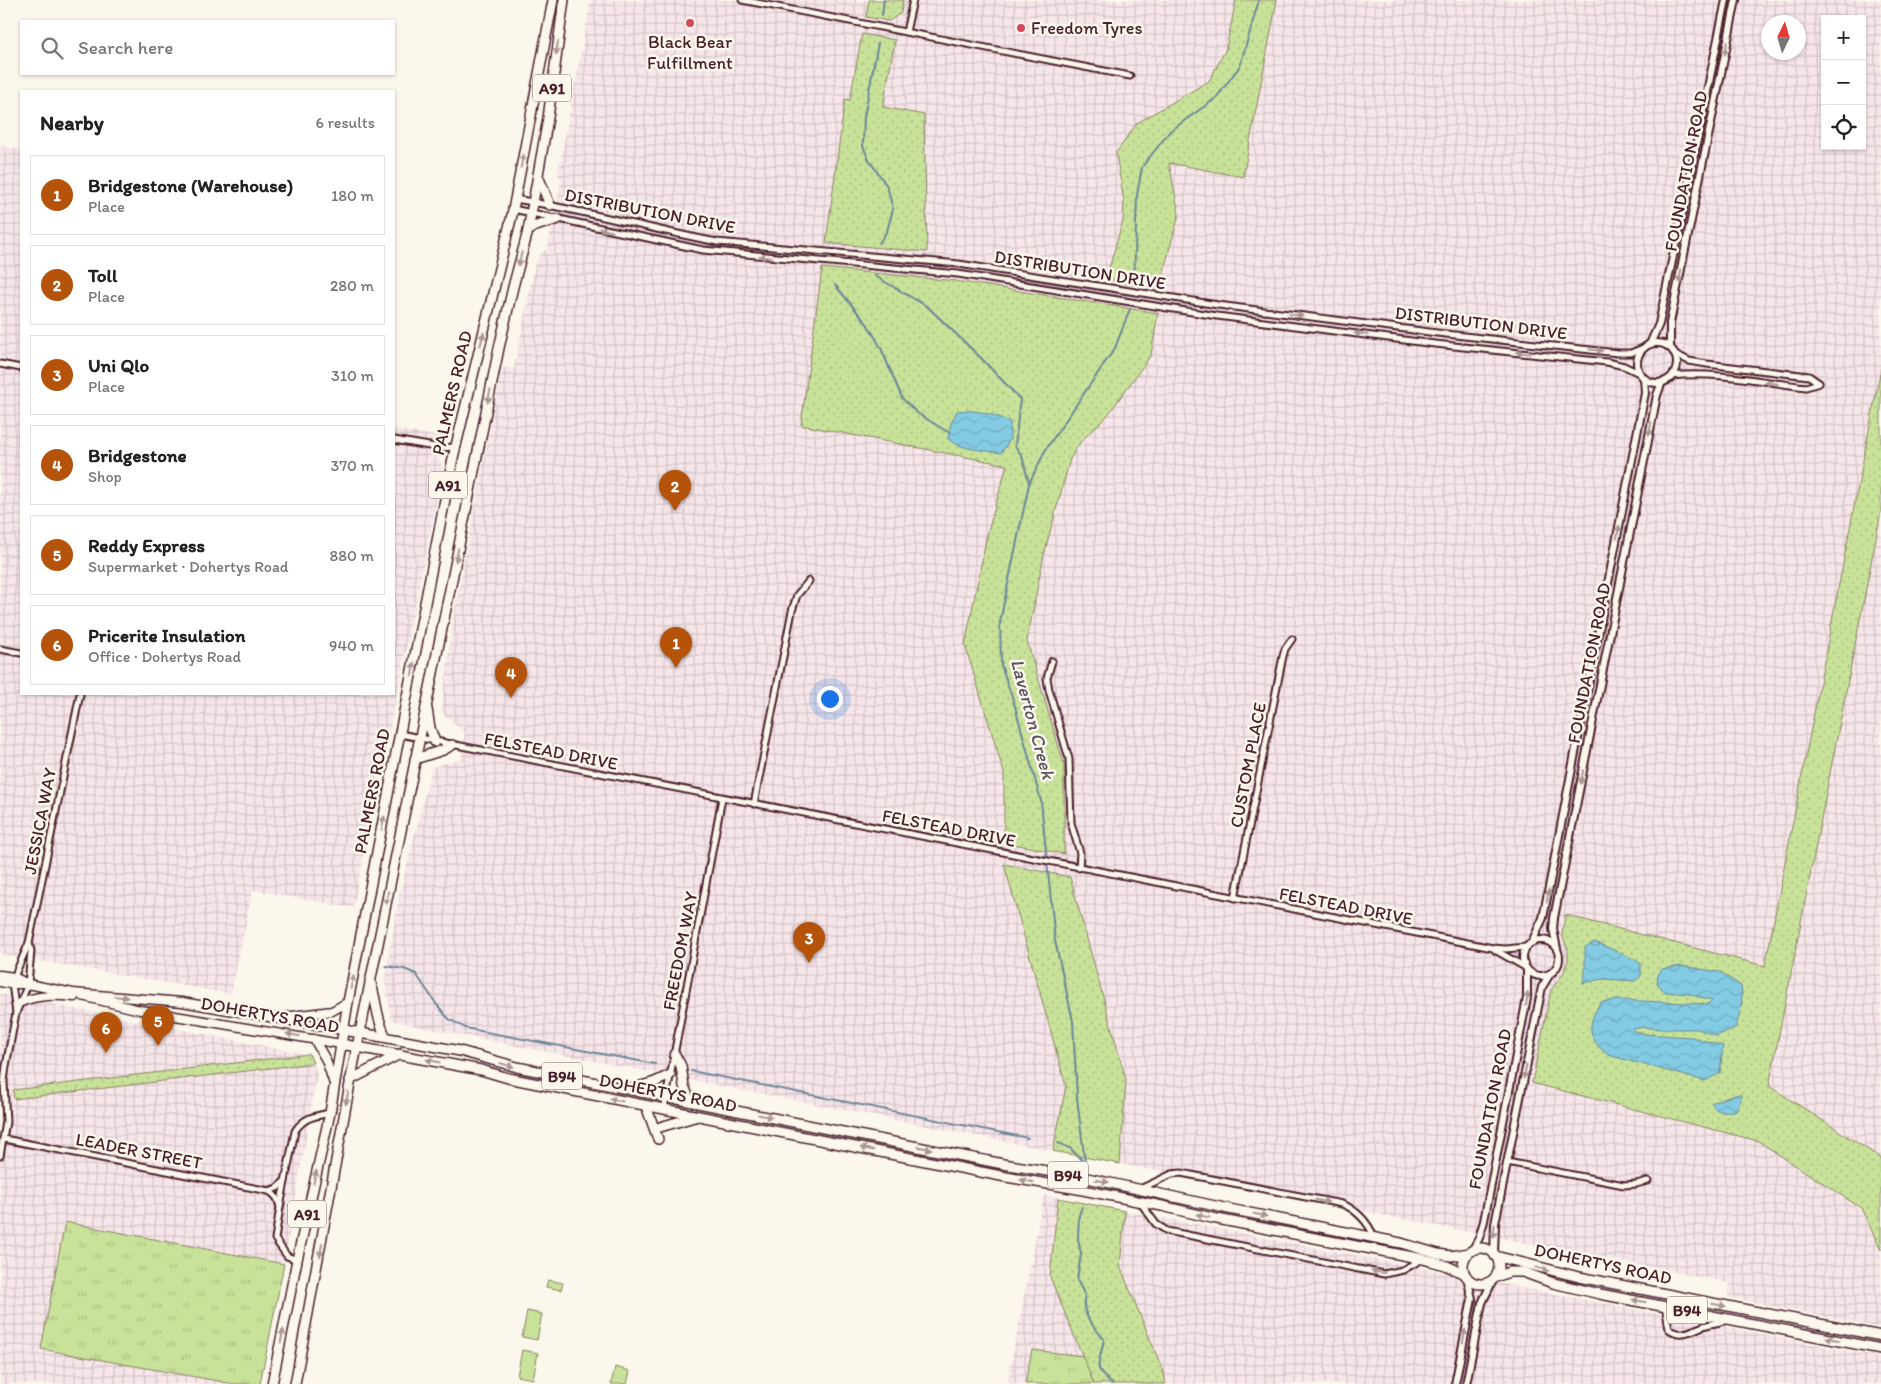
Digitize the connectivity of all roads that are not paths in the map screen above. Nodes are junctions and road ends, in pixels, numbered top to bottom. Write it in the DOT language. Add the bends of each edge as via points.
graph roads {
  1 [pos="553,0"];
  2 [pos="564,0"];
  3 [pos="742,0"];
  4 [pos="912,0"];
  5 [pos="1726,2"];
  6 [pos="1735,3"];
  7 [pos="906,32"];
  8 [pos="1130,76"];
  9 [pos="538,176"];
  10 [pos="515,199"];
  11 [pos="533,202"];
  12 [pos="550,205"];
  13 [pos="513,209"];
  14 [pos="532,213"];
  15 [pos="558,219"];
  16 [pos="641,225"];
  17 [pos="662,230"];
  18 [pos="528,231"];
  19 [pos="638,237"];
  20 [pos="691,237"];
  21 [pos="660,242"];
  22 [pos="688,248"];
  23 [pos="815,250"];
  24 [pos="815,261"];
  25 [pos="941,262"];
  26 [pos="999,271"];
  27 [pos="940,273"];
  28 [pos="998,281"];
  29 [pos="1182,300"];
  30 [pos="1247,309"];
  31 [pos="1182,311"];
  32 [pos="1246,319"];
  33 [pos="1436,333"];
  34 [pos="1435,344"];
  35 [pos="1650,344"];
  36 [pos="1670,347"];
  37 [pos="1643,348"];
  38 [pos="1675,354"];
  39 [pos="0,364"];
  40 [pos="20,368"];
  41 [pos="1641,376"];
  42 [pos="1672,376"];
  43 [pos="1662,382"];
  44 [pos="395,440"];
  45 [pos="456,447"];
  46 [pos="441,448"];
  47 [pos="453,458"];
  48 [pos="1626,491"];
  49 [pos="1638,494"];
  50 [pos="1610,573"];
  51 [pos="1622,575"];
  52 [pos="809,581"];
  53 [pos="1292,639"];
  54 [pos="0,649"];
  55 [pos="20,653"];
  56 [pos="1052,661"];
  57 [pos="79,695"];
  58 [pos="426,704"];
  59 [pos="400,734"];
  60 [pos="419,739"];
  61 [pos="435,742"];
  62 [pos="452,745"];
  63 [pos="414,759"];
  64 [pos="722,798"];
  65 [pos="754,804"];
  66 [pos="1079,868"];
  67 [pos="1235,898"];
  68 [pos="29,942"];
  69 [pos="1529,944"];
  70 [pos="1493,948"];
  71 [pos="1557,949"];
  72 [pos="1526,969"];
  73 [pos="1550,974"];
  74 [pos="0,975"];
  75 [pos="370,980"];
  76 [pos="13,981"];
  77 [pos="0,982"];
  78 [pos="28,984"];
  79 [pos="73,992"];
  80 [pos="90,999"];
  81 [pos="21,1002"];
  82 [pos="348,1002"];
  83 [pos="16,1013"];
  84 [pos="275,1019"];
  85 [pos="344,1030"];
  86 [pos="360,1033"];
  87 [pos="386,1037"];
  88 [pos="314,1039"];
  89 [pos="341,1044"];
  90 [pos="357,1046"];
  91 [pos="1518,1046"];
  92 [pos="1530,1048"];
  93 [pos="400,1054"];
  94 [pos="675,1055"];
  95 [pos="670,1075"];
  96 [pos="350,1080"];
  97 [pos="334,1084"];
  98 [pos="629,1089"];
  99 [pos="666,1097"];
  100 [pos="690,1101"];
  101 [pos="646,1106"];
  102 [pos="664,1109"];
  103 [pos="330,1113"];
  104 [pos="698,1116"];
  105 [pos="660,1127"];
  106 [pos="4,1139"];
  107 [pos="658,1139"];
  108 [pos="0,1156"];
  109 [pos="1507,1162"];
  110 [pos="285,1181"];
  111 [pos="1648,1181"];
  112 [pos="1139,1189"];
  113 [pos="269,1191"];
  114 [pos="1140,1201"];
  115 [pos="280,1206"];
  116 [pos="1374,1237"];
  117 [pos="1470,1252"];
  118 [pos="1495,1255"];
  119 [pos="1423,1259"];
  120 [pos="296,1260"];
  121 [pos="1466,1276"];
  122 [pos="1494,1278"];
  123 [pos="1662,1306"];
  124 [pos="1736,1320"];
  125 [pos="1798,1320"];
  126 [pos="1796,1331"];
  127 [pos="1881,1336"];
  128 [pos="1881,1349"];
  129 [pos="272,1384"];
  130 [pos="295,1384"];
  131 [pos="1455,1384"];
  132 [pos="1466,1384"];
  10 -- 1 [label="main road, PALMERS ROAD / A91, one-way"];
  2 -- 9 [label="main road, PALMERS ROAD / A91, one-way"];
  3 -- 7 [label="street"];
  4 -- 7 [label="street"];
  5 -- 6 [label="street"];
  5 -- 35 [label="street, FOUNDATION ROAD" via="1659,324"];
  6 -- 36 [label="street, FOUNDATION ROAD, one-way" via="1670,323"];
  7 -- 8 [label="street"];
  9 -- 11 [label="main road, PALMERS ROAD / A91"];
  9 -- 12 [label="main road"];
  10 -- 11 [label="street, DISTRIBUTION DRIVE"];
  10 -- 13 [label="main road, PALMERS ROAD / A91"];
  11 -- 12 [label="street, DISTRIBUTION DRIVE"];
  11 -- 14 [label="main road, PALMERS ROAD / A91"];
  12 -- 16 [label="street, DISTRIBUTION DRIVE"];
  13 -- 14 [label="street, DISTRIBUTION DRIVE"];
  45 -- 13 [label="main road, PALMERS ROAD / A91, one-way"];
  14 -- 15 [label="street, DISTRIBUTION DRIVE"];
  14 -- 18 [label="main road, PALMERS ROAD / A91"];
  15 -- 18 [label="main road"];
  19 -- 15 [label="street, DISTRIBUTION DRIVE, one-way"];
  16 -- 17 [label="street, DISTRIBUTION DRIVE"];
  16 -- 19 [label="street"];
  17 -- 20 [label="street, DISTRIBUTION DRIVE"];
  17 -- 21 [label="street"];
  18 -- 58 [label="main road, PALMERS ROAD / A91, one-way" via="499,348"];
  19 -- 21 [label="street, DISTRIBUTION DRIVE"];
  20 -- 22 [label="street"];
  20 -- 23 [label="street, DISTRIBUTION DRIVE"];
  21 -- 22 [label="street, DISTRIBUTION DRIVE"];
  24 -- 22 [label="street, DISTRIBUTION DRIVE, one-way"];
  23 -- 24 [label="street"];
  23 -- 25 [label="street, DISTRIBUTION DRIVE"];
  24 -- 27 [label="street, DISTRIBUTION DRIVE"];
  25 -- 26 [label="street, DISTRIBUTION DRIVE"];
  25 -- 27 [label="street"];
  26 -- 28 [label="street"];
  26 -- 29 [label="street, DISTRIBUTION DRIVE"];
  27 -- 28 [label="street, DISTRIBUTION DRIVE"];
  28 -- 31 [label="street, DISTRIBUTION DRIVE"];
  29 -- 30 [label="street, DISTRIBUTION DRIVE"];
  29 -- 31 [label="street"];
  30 -- 32 [label="street"];
  30 -- 33 [label="street, DISTRIBUTION DRIVE, one-way"];
  31 -- 32 [label="street, DISTRIBUTION DRIVE"];
  34 -- 32 [label="street, DISTRIBUTION DRIVE, one-way"];
  33 -- 34 [label="street"];
  33 -- 37 [label="street, DISTRIBUTION DRIVE, one-way" via="1618,353 1631,353"];
  41 -- 34 [label="street, DISTRIBUTION DRIVE, one-way" via="1624,366 1607,362"];
  35 -- 36 [label="street"];
  35 -- 37 [label="street"];
  36 -- 38 [label="street"];
  37 -- 41 [label="street" via="1637,360"];
  38 -- 42 [label="street" via="1677,366"];
  38 -- 42 [label="street, one-way" via="1689,361 1707,364 1808,376 1819,383 1806,387 1707,375"];
  39 -- 40 [label="street"];
  41 -- 43 [label="street" via="1656,383"];
  41 -- 48 [label="street, FOUNDATION ROAD" via="1645,393"];
  42 -- 43 [label="street"];
  43 -- 49 [label="street, FOUNDATION ROAD, one-way"];
  44 -- 46 [label="street"];
  45 -- 46 [label="street"];
  45 -- 47 [label="main road, PALMERS ROAD / A91"];
  46 -- 47 [label="street"];
  59 -- 47 [label="main road, PALMERS ROAD / A91, one-way"];
  48 -- 49 [label="street"];
  50 -- 48 [label="street, FOUNDATION ROAD, one-way"];
  49 -- 51 [label="street, FOUNDATION ROAD"];
  50 -- 51 [label="street"];
  69 -- 50 [label="street, FOUNDATION ROAD, one-way" via="1543,918"];
  51 -- 71 [label="street, FOUNDATION ROAD, one-way" via="1554,918"];
  52 -- 65 [label="street" via="797,595 792,611"];
  53 -- 67 [label="street, CUSTOM PLACE" via="1284,656"];
  54 -- 55 [label="street"];
  56 -- 66 [label="street" via="1047,678 1069,759 1071,823 1080,853"];
  57 -- 68 [label="street, JESSICA WAY"];
  58 -- 60 [label="main road, PALMERS ROAD / A91"];
  58 -- 61 [label="main road"];
  59 -- 60 [label="street, FELSTEAD DRIVE"];
  82 -- 59 [label="main road, PALMERS ROAD / A91, one-way"];
  60 -- 61 [label="street, FELSTEAD DRIVE"];
  60 -- 63 [label="main road, PALMERS ROAD / A91"];
  61 -- 62 [label="street, FELSTEAD DRIVE"];
  62 -- 63 [label="main road"];
  62 -- 64 [label="street, FELSTEAD DRIVE"];
  63 -- 75 [label="main road, PALMERS ROAD / A91, one-way"];
  64 -- 65 [label="street, FELSTEAD DRIVE"];
  64 -- 94 [label="street, FREEDOM WAY"];
  65 -- 66 [label="street, FELSTEAD DRIVE"];
  66 -- 67 [label="street, FELSTEAD DRIVE"];
  67 -- 70 [label="street, FELSTEAD DRIVE"];
  68 -- 76 [label="street, JESSICA WAY"];
  68 -- 78 [label="street, JESSICA WAY"];
  69 -- 70 [label="street, FELSTEAD DRIVE"];
  69 -- 71 [label="street" via="1543,940 1554,944"];
  69 -- 72 [label="street" via="1522,957"];
  70 -- 72 [label="street, FELSTEAD DRIVE"];
  71 -- 73 [label="street" via="1560,960"];
  72 -- 73 [label="street" via="1538,976"];
  91 -- 72 [label="street, FOUNDATION ROAD, one-way" via="1527,998"];
  73 -- 92 [label="street, FOUNDATION ROAD" via="1542,987"];
  74 -- 76 [label="main road, DOHERTYS ROAD / B94"];
  75 -- 86 [label="main road, PALMERS ROAD / A91"];
  75 -- 87 [label="main road"];
  76 -- 77 [label="main road, DOHERTYS ROAD / B94"];
  76 -- 78 [label="main road, DOHERTYS ROAD / B94"];
  76 -- 83 [label="street"];
  78 -- 79 [label="main road, DOHERTYS ROAD / B94"];
  78 -- 81 [label="street, JESSICA WAY"];
  79 -- 80 [label="main road, DOHERTYS ROAD / B94"];
  79 -- 84 [label="main road, DOHERTYS ROAD / B94, one-way" via="182,1002"];
  80 -- 81 [label="main road" via="49,995"];
  88 -- 80 [label="main road, DOHERTYS ROAD / B94, one-way"];
  81 -- 83 [label="street, JESSICA WAY"];
  82 -- 84 [label="main road" via="332,1011"];
  82 -- 85 [label="main road, PALMERS ROAD / A91"];
  83 -- 106 [label="street" via="4,1082"];
  84 -- 85 [label="main road, DOHERTYS ROAD / B94"];
  85 -- 86 [label="main road, DOHERTYS ROAD / B94"];
  85 -- 89 [label="main road, PALMERS ROAD / A91"];
  86 -- 87 [label="main road, DOHERTYS ROAD / B94"];
  86 -- 90 [label="main road, PALMERS ROAD / A91"];
  87 -- 98 [label="main road, DOHERTYS ROAD / B94, one-way" via="460,1051 517,1068"];
  88 -- 89 [label="main road, DOHERTYS ROAD / B94"];
  88 -- 97 [label="main road"];
  89 -- 90 [label="main road, DOHERTYS ROAD / B94"];
  89 -- 97 [label="main road, PALMERS ROAD / A91"];
  90 -- 93 [label="main road, DOHERTYS ROAD / B94"];
  90 -- 96 [label="main road, PALMERS ROAD / A91"];
  91 -- 92 [label="street"];
  91 -- 117 [label="street, FOUNDATION ROAD" via="1484,1221"];
  92 -- 109 [label="street, FOUNDATION ROAD, one-way"];
  93 -- 96 [label="main road"];
  101 -- 93 [label="main road, DOHERTYS ROAD / B94, one-way"];
  94 -- 95 [label="street, FREEDOM WAY"];
  94 -- 100 [label="main road"];
  95 -- 98 [label="main road"];
  95 -- 99 [label="street, FREEDOM WAY"];
  96 -- 130 [label="main road, PALMERS ROAD / A91, one-way"];
  97 -- 103 [label="main road, PALMERS ROAD / A91"];
  98 -- 99 [label="main road, DOHERTYS ROAD / B94"];
  99 -- 100 [label="main road, DOHERTYS ROAD / B94"];
  99 -- 102 [label="street, FREEDOM WAY"];
  100 -- 112 [label="main road, DOHERTYS ROAD / B94, one-way"];
  101 -- 102 [label="main road, DOHERTYS ROAD / B94"];
  101 -- 107 [label="main road"];
  102 -- 104 [label="main road, DOHERTYS ROAD / B94"];
  103 -- 110 [label="street" via="300,1123 295,1131"];
  120 -- 103 [label="main road, PALMERS ROAD / A91, one-way"];
  104 -- 105 [label="main road"];
  114 -- 104 [label="main road, DOHERTYS ROAD / B94, one-way"];
  106 -- 108 [label="street"];
  106 -- 113 [label="street, LEADER STREET"];
  109 -- 111 [label="street" via="1624,1185"];
  109 -- 118 [label="street, FOUNDATION ROAD, one-way" via="1493,1233"];
  110 -- 113 [label="street"];
  110 -- 115 [label="street"];
  112 -- 116 [label="main road, DOHERTYS ROAD / B94, one-way"];
  112 -- 116 [label="street, one-way" via="1181,1173 1342,1204 1358,1215"];
  113 -- 115 [label="street" via="279,1200"];
  119 -- 114 [label="main road, DOHERTYS ROAD / B94, one-way"];
  119 -- 114 [label="street, one-way" via="1403,1270 1384,1274 1167,1231 1156,1224"];
  115 -- 120 [label="street" via="275,1239 288,1256"];
  116 -- 117 [label="main road, DOHERTYS ROAD / B94" via="1446,1255"];
  117 -- 118 [label="main road, B94" via="1485,1249"];
  117 -- 121 [label="main road" via="1463,1263"];
  118 -- 122 [label="main road" via="1499,1266"];
  118 -- 125 [label="main road, DOHERTYS ROAD / B94, one-way" via="1572,1276"];
  119 -- 121 [label="main road, DOHERTYS ROAD / B94" via="1445,1265"];
  129 -- 120 [label="main road, PALMERS ROAD / A91, one-way"];
  121 -- 122 [label="main road, B94" via="1479,1284"];
  131 -- 121 [label="street, one-way" via="1472,1299"];
  123 -- 122 [label="main road, DOHERTYS ROAD / B94, one-way" via="1565,1286 1523,1272 1508,1272"];
  122 -- 132 [label="street" via="1482,1303"];
  123 -- 124 [label="main road, DOHERTYS ROAD / B94"];
  123 -- 124 [label="street, DOHERTYS ROAD" via="1669,1329 1675,1332 1688,1333"];
  124 -- 126 [label="main road, DOHERTYS ROAD / B94"];
  125 -- 126 [label="main road"];
  125 -- 127 [label="main road, DOHERTYS ROAD / B94"];
  128 -- 126 [label="main road, DOHERTYS ROAD / B94, one-way"];
}
